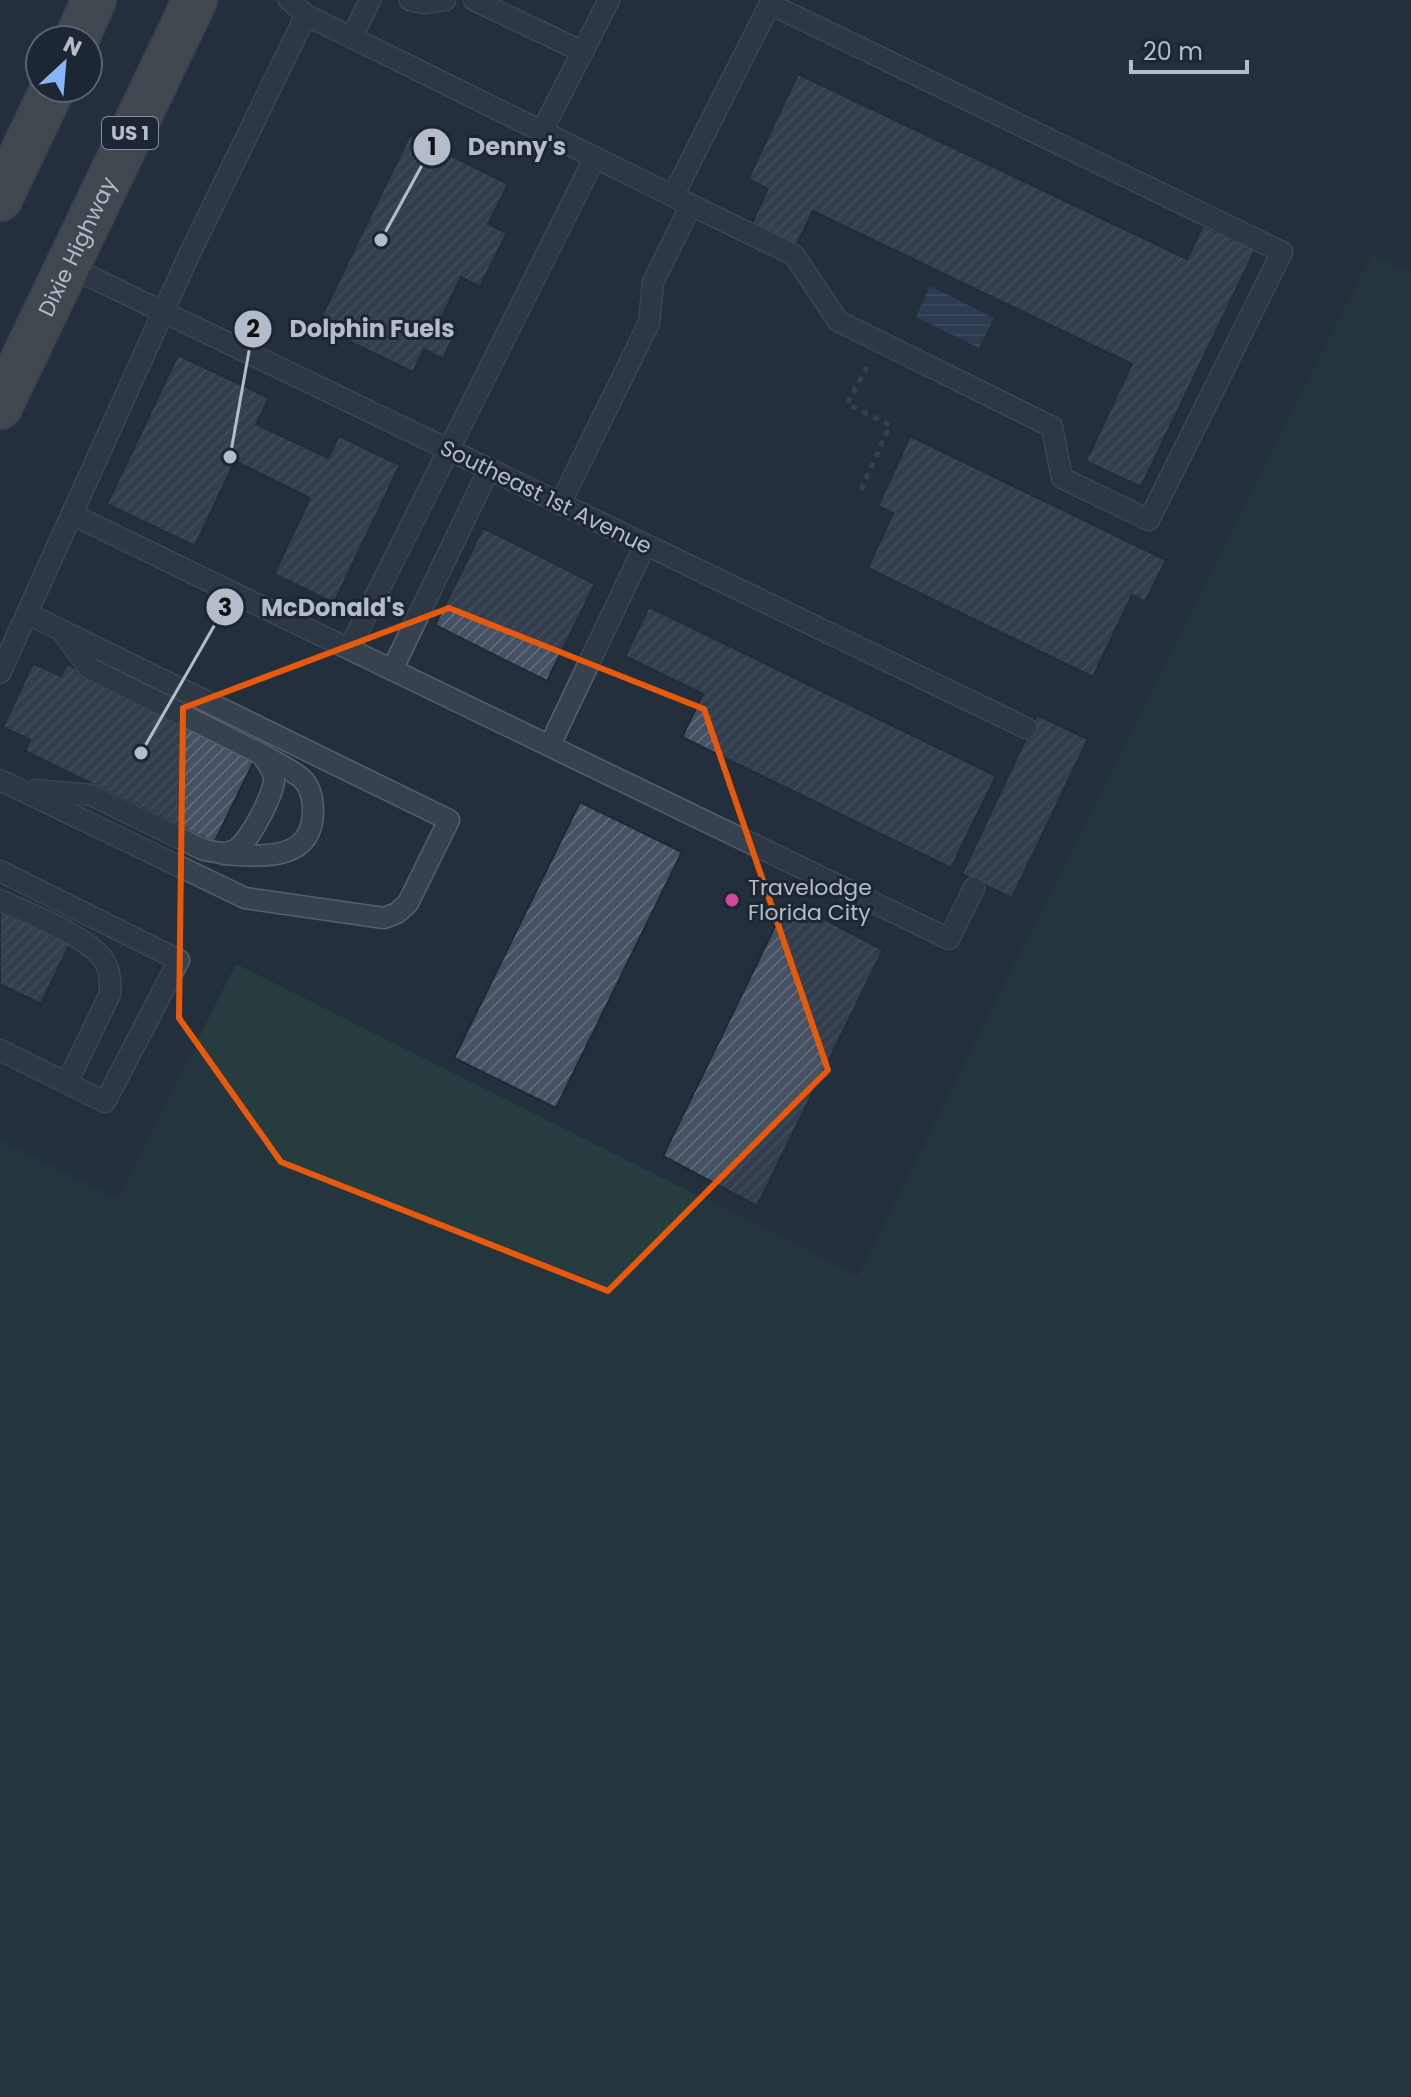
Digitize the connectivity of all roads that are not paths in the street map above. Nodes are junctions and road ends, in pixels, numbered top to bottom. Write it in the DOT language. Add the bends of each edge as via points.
graph roads {
  1 [pos="94,0"];
  2 [pos="195,0"];
  3 [pos="289,0"];
  4 [pos="370,0"];
  5 [pos="410,0"];
  6 [pos="445,0"];
  7 [pos="474,0"];
  8 [pos="609,0"];
  9 [pos="771,2"];
  10 [pos="306,15"];
  11 [pos="83,24"];
  12 [pos="352,37"];
  13 [pos="583,52"];
  14 [pos="43,104"];
  15 [pos="542,131"];
  16 [pos="595,157"];
  17 [pos="0,199"];
  18 [pos="682,200"];
  19 [pos="66,265"];
  20 [pos="164,313"];
  21 [pos="0,407"];
  22 [pos="448,450"];
  23 [pos="489,469"];
  24 [pos="560,504"];
  25 [pos="73,515"];
  26 [pos="645,545"];
  27 [pos="28,614"];
  28 [pos="60,629"];
  29 [pos="349,649"];
  30 [pos="392,670"];
  31 [pos="0,673"];
  32 [pos="1026,728"];
  33 [pos="550,745"];
  34 [pos="261,754"];
  35 [pos="10,784"];
  36 [pos="220,854"];
  37 [pos="0,871"];
  38 [pos="974,888"];
  39 [pos="0,900"];
  40 [pos="0,1050"];
  41 [pos="67,1083"];
  1 -- 11 [label="highway"];
  2 -- 19 [label="highway, Dixie Highway / US 1"];
  3 -- 10 [label="lane"];
  4 -- 12 [label="lane"];
  5 -- 6 [label="lane"];
  7 -- 13 [label="lane"];
  8 -- 13 [label="lane"];
  9 -- 18 [label="lane"];
  9 -- 18 [label="lane" via="1282,252 1149,520 1062,478 1052,427 838,321 794,255"];
  10 -- 12 [label="lane"];
  10 -- 20 [label="lane"];
  12 -- 15 [label="lane"];
  13 -- 15 [label="lane"];
  14 -- 17 [label="highway" via="20,142"];
  15 -- 16 [label="lane"];
  16 -- 18 [label="lane"];
  16 -- 22 [label="lane"];
  18 -- 24 [label="lane" via="653,282 649,323"];
  19 -- 20 [label="lane, Southeast 1st Avenue"];
  19 -- 21 [label="highway, Dixie Highway / US 1"];
  20 -- 22 [label="lane, Southeast 1st Avenue"];
  20 -- 25 [label="lane"];
  22 -- 23 [label="lane, Southeast 1st Avenue"];
  22 -- 29 [label="lane"];
  23 -- 24 [label="lane, Southeast 1st Avenue"];
  23 -- 30 [label="lane"];
  24 -- 26 [label="lane, Southeast 1st Avenue"];
  25 -- 27 [label="lane"];
  25 -- 29 [label="lane"];
  26 -- 32 [label="lane, Southeast 1st Avenue"];
  26 -- 33 [label="lane"];
  27 -- 28 [label="lane"];
  27 -- 31 [label="lane"];
  28 -- 34 [label="lane" via="89,668"];
  28 -- 35 [label="lane" via="449,820 408,903 384,918 245,898"];
  29 -- 30 [label="lane"];
  30 -- 33 [label="lane"];
  33 -- 38 [label="lane" via="949,939"];
  34 -- 36 [label="lane" via="274,779 272,790 244,844"];
  34 -- 36 [label="lane" via="303,779 313,798 313,819 306,836 290,851 269,857"];
  35 -- 36 [label="lane" via="91,795"];
  37 -- 41 [label="lane" via="179,960 105,1102"];
  39 -- 41 [label="lane" via="94,949 111,978 110,994"];
  40 -- 41 [label="lane"];
}
